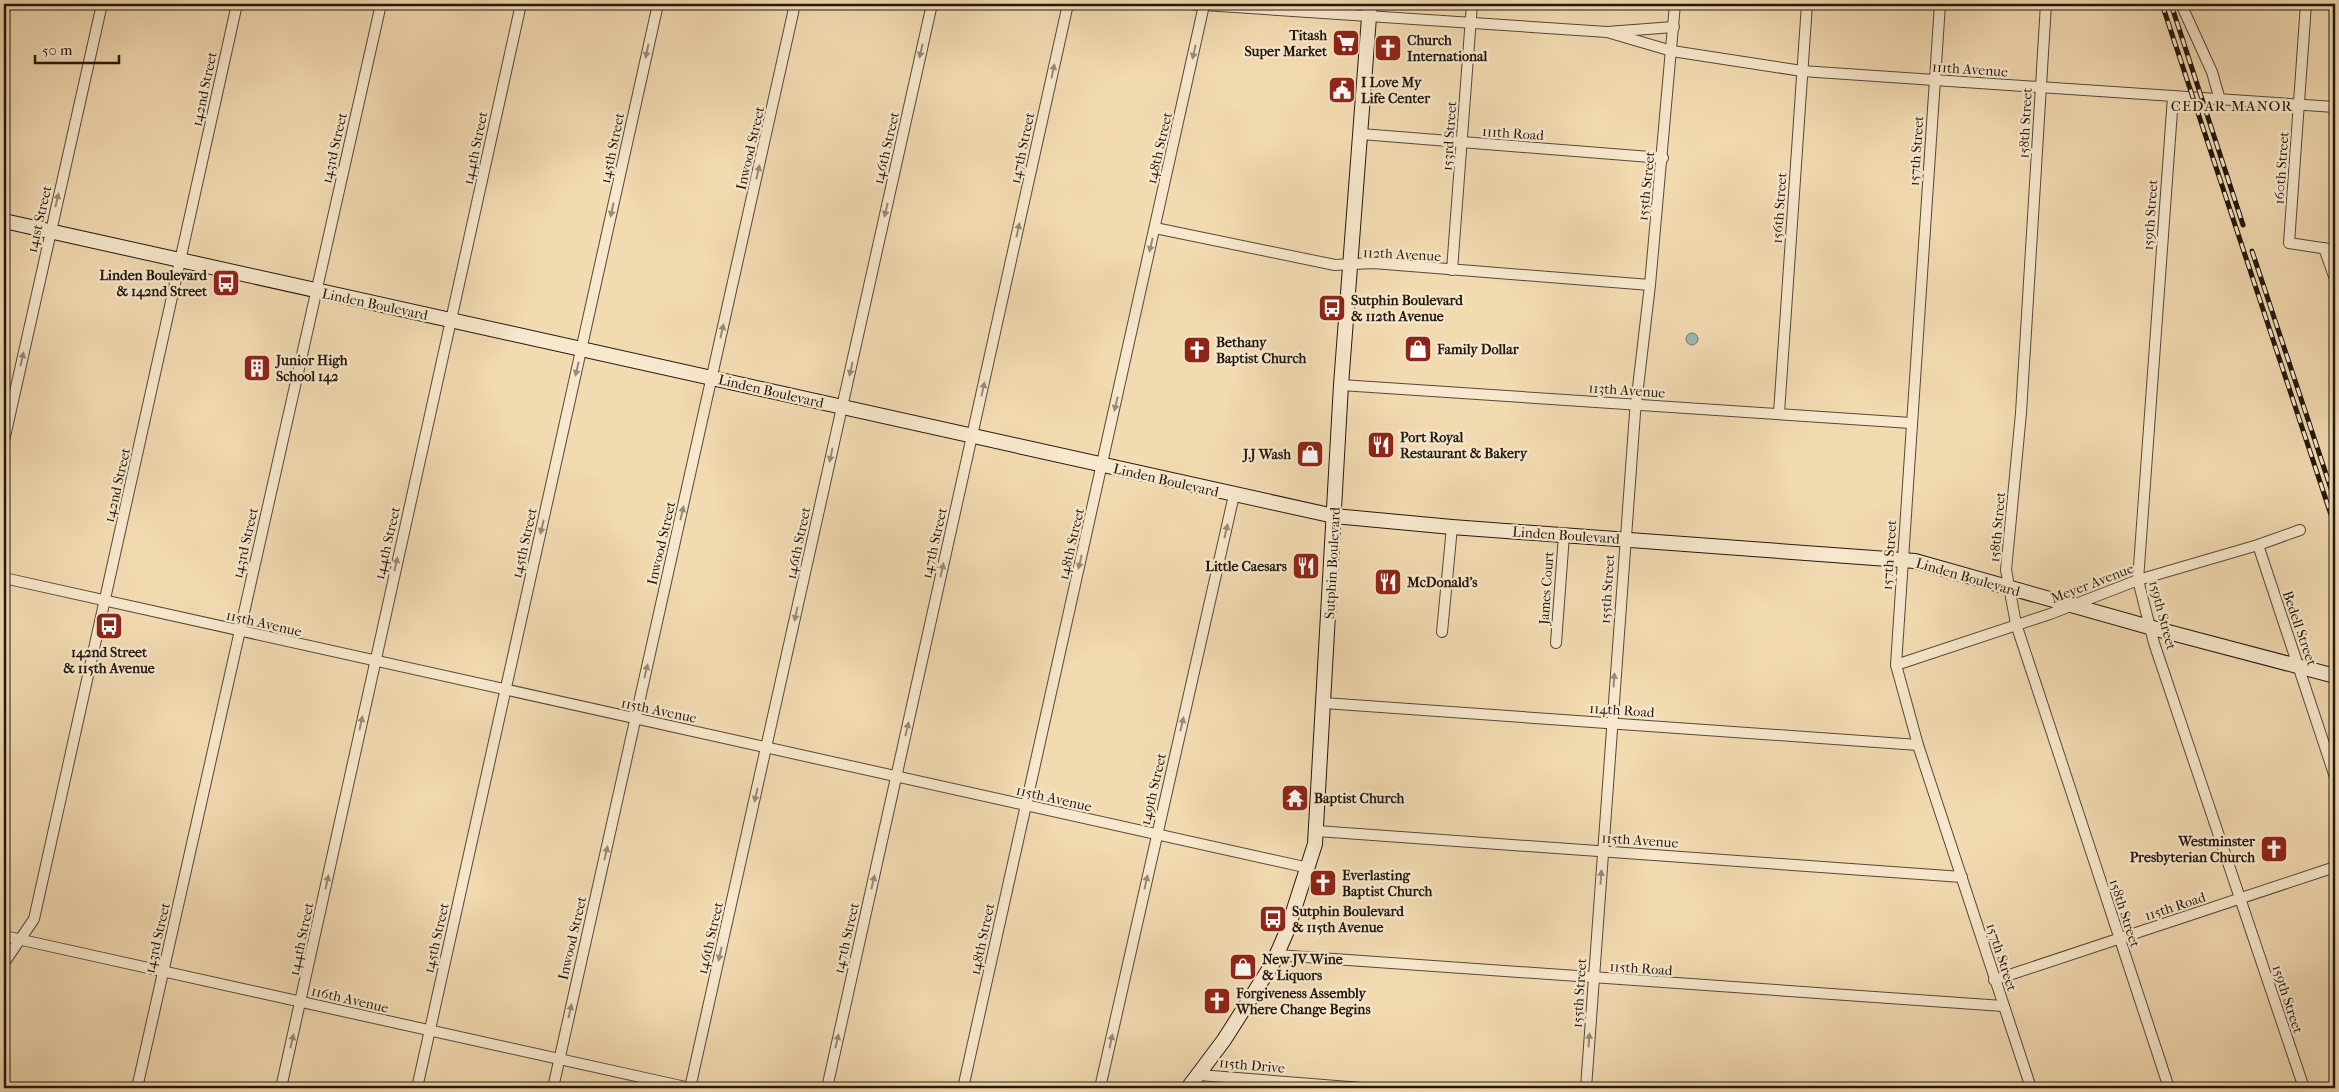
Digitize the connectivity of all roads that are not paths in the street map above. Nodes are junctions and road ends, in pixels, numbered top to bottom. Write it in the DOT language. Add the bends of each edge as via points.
graph roads {
  1 [pos="102,4"];
  2 [pos="237,4"];
  3 [pos="381,4"];
  4 [pos="521,4"];
  5 [pos="658,4"];
  6 [pos="796,4"];
  7 [pos="932,4"];
  8 [pos="1068,4"];
  9 [pos="1189,4"];
  10 [pos="1472,4"];
  11 [pos="1675,4"];
  12 [pos="1806,4"];
  13 [pos="1940,4"];
  14 [pos="2046,4"];
  15 [pos="2181,4"];
  16 [pos="2306,4"];
  17 [pos="1204,5"];
  18 [pos="1370,9"];
  19 [pos="1470,22"];
  20 [pos="1674,27"];
  21 [pos="1606,32"];
  22 [pos="1672,51"];
  23 [pos="1802,71"];
  24 [pos="1935,80"];
  25 [pos="2041,88"];
  26 [pos="2173,97"];
  27 [pos="2220,100"];
  28 [pos="2299,105"];
  29 [pos="2335,107"];
  30 [pos="1361,134"];
  31 [pos="1462,142"];
  32 [pos="1663,158"];
  33 [pos="4,221"];
  34 [pos="1155,228"];
  35 [pos="50,231"];
  36 [pos="2324,248"];
  37 [pos="2335,250"];
  38 [pos="181,260"];
  39 [pos="1349,266"];
  40 [pos="1452,270"];
  41 [pos="2335,279"];
  42 [pos="1650,284"];
  43 [pos="316,290"];
  44 [pos="451,320"];
  45 [pos="581,350"];
  46 [pos="712,378"];
  47 [pos="1341,385"];
  48 [pos="1636,404"];
  49 [pos="842,407"];
  50 [pos="1779,413"];
  51 [pos="1912,422"];
  52 [pos="972,436"];
  53 [pos="4,441"];
  54 [pos="1102,465"];
  55 [pos="1234,495"];
  56 [pos="1334,516"];
  57 [pos="1452,527"];
  58 [pos="2300,530"];
  59 [pos="1564,535"];
  60 [pos="1625,539"];
  61 [pos="2258,545"];
  62 [pos="1902,559"];
  63 [pos="4,578"];
  64 [pos="2138,580"];
  65 [pos="2010,589"];
  66 [pos="105,601"];
  67 [pos="2072,606"];
  68 [pos="2016,624"];
  69 [pos="2149,627"];
  70 [pos="240,631"];
  71 [pos="1442,632"];
  72 [pos="1556,643"];
  73 [pos="374,662"];
  74 [pos="1896,666"];
  75 [pos="2299,668"];
  76 [pos="2335,676"];
  77 [pos="505,691"];
  78 [pos="1324,703"];
  79 [pos="636,719"];
  80 [pos="1611,723"];
  81 [pos="1918,745"];
  82 [pos="766,748"];
  83 [pos="896,777"];
  84 [pos="2335,777"];
  85 [pos="1026,806"];
  86 [pos="1317,831"];
  87 [pos="1157,835"];
  88 [pos="1602,851"];
  89 [pos="2335,867"];
  90 [pos="1309,868"];
  91 [pos="1962,877"];
  92 [pos="2241,898"];
  93 [pos="4,936"];
  94 [pos="2119,939"];
  95 [pos="21,940"];
  96 [pos="1277,955"];
  97 [pos="4,963"];
  98 [pos="164,972"];
  99 [pos="1594,979"];
  100 [pos="1994,980"];
  101 [pos="301,1002"];
  102 [pos="2003,1006"];
  103 [pos="430,1030"];
  104 [pos="560,1059"];
  105 [pos="1199,1074"];
  106 [pos="138,1088"];
  107 [pos="281,1088"];
  108 [pos="417,1088"];
  109 [pos="553,1088"];
  110 [pos="690,1088"];
  111 [pos="827,1088"];
  112 [pos="964,1088"];
  113 [pos="1100,1088"];
  114 [pos="1188,1088"];
  115 [pos="1362,1088"];
  116 [pos="1586,1088"];
  117 [pos="2031,1088"];
  118 [pos="2169,1088"];
  119 [pos="2304,1088"];
  35 -- 1 [label="street, 141st Street, one-way"];
  2 -- 38 [label="street, 142nd Street"];
  3 -- 43 [label="street, 143rd Street"];
  4 -- 44 [label="street, 144th Street"];
  5 -- 45 [label="street, 145th Street, one-way"];
  46 -- 6 [label="street, Inwood Street, one-way"];
  7 -- 49 [label="street, 146th Street, one-way"];
  52 -- 8 [label="street, 147th Street, one-way"];
  9 -- 17 [label="street, 111th Avenue"];
  10 -- 19 [label="street, 153rd Street"];
  11 -- 20 [label="street, 155th Street"];
  12 -- 23 [label="street, 156th Street"];
  13 -- 24 [label="street, 157th Street"];
  14 -- 25 [label="street, 158th Street"];
  15 -- 27 [label="street" via="2212,72"];
  16 -- 28 [label="street, 160th Street"];
  17 -- 18 [label="street, 111th Avenue"];
  17 -- 34 [label="street, 148th Street, one-way"];
  18 -- 19 [label="street, 111th Avenue"];
  18 -- 30 [label="main road, Sutphin Boulevard"];
  19 -- 21 [label="street, 111th Avenue"];
  19 -- 31 [label="street, 153rd Street"];
  20 -- 21 [label="street, 111th Avenue"];
  20 -- 22 [label="street, 155th Street"];
  21 -- 22 [label="street, 111th Avenue"];
  22 -- 23 [label="street, 111th Avenue"];
  22 -- 32 [label="street, 155th Street"];
  23 -- 24 [label="street, 111th Avenue"];
  23 -- 50 [label="street, 156th Street"];
  24 -- 25 [label="street, 111th Avenue"];
  24 -- 51 [label="street, 157th Street"];
  25 -- 26 [label="street, 111th Avenue"];
  25 -- 65 [label="street, 158th Street" via="2021,413 2006,570"];
  26 -- 27 [label="street, 111th Avenue"];
  26 -- 64 [label="street, 159th Street"];
  27 -- 28 [label="street, 111th Avenue"];
  28 -- 29 [label="street, 111th Avenue"];
  28 -- 36 [label="street, 160th Street" via="2289,243"];
  30 -- 31 [label="street, 111th Road"];
  30 -- 39 [label="main road, Sutphin Boulevard"];
  31 -- 32 [label="street, 111th Road"];
  31 -- 40 [label="street, 153rd Street"];
  32 -- 42 [label="street, 155th Street"];
  33 -- 35 [label="main road, Linden Boulevard"];
  34 -- 39 [label="street, 112th Avenue" via="1325,264"];
  34 -- 54 [label="street, 148th Street, one-way"];
  35 -- 38 [label="main road, Linden Boulevard"];
  53 -- 35 [label="street, 141st Street, one-way"];
  36 -- 37 [label="street"];
  36 -- 41 [label="street"];
  38 -- 43 [label="main road, Linden Boulevard"];
  38 -- 66 [label="street, 142nd Street"];
  39 -- 40 [label="street, 112th Avenue" via="1373,263"];
  39 -- 47 [label="main road, Sutphin Boulevard"];
  40 -- 42 [label="street, 112th Avenue"];
  42 -- 48 [label="street, 155th Street"];
  43 -- 44 [label="main road, Linden Boulevard"];
  43 -- 70 [label="street, 143rd Street"];
  44 -- 45 [label="main road, Linden Boulevard"];
  73 -- 44 [label="street, 144th Street, one-way"];
  45 -- 46 [label="main road, Linden Boulevard"];
  45 -- 77 [label="street, 145th Street, one-way"];
  46 -- 49 [label="main road, Linden Boulevard"];
  79 -- 46 [label="street, Inwood Street, one-way"];
  47 -- 48 [label="street, 113th Avenue"];
  47 -- 56 [label="main road, Sutphin Boulevard"];
  48 -- 50 [label="street, 113th Avenue"];
  48 -- 60 [label="street, 155th Street"];
  49 -- 52 [label="main road, Linden Boulevard"];
  49 -- 82 [label="street, 146th Street, one-way"];
  50 -- 51 [label="street, 113th Avenue"];
  51 -- 62 [label="street, 157th Street"];
  52 -- 54 [label="main road, Linden Boulevard"];
  83 -- 52 [label="street, 147th Street, one-way"];
  54 -- 55 [label="main road, Linden Boulevard"];
  54 -- 85 [label="street, 148th Street, one-way"];
  55 -- 56 [label="main road, Linden Boulevard"];
  87 -- 55 [label="street, 149th Street, one-way"];
  56 -- 57 [label="main road, Linden Boulevard"];
  56 -- 78 [label="main road, Sutphin Boulevard"];
  57 -- 59 [label="main road, Linden Boulevard"];
  57 -- 71 [label="street"];
  58 -- 61 [label="street, Meyer Avenue"];
  59 -- 60 [label="main road, Linden Boulevard"];
  59 -- 72 [label="street, James Court"];
  60 -- 62 [label="main road, Linden Boulevard"];
  80 -- 60 [label="street, 155th Street, one-way"];
  61 -- 64 [label="street, Meyer Avenue"];
  61 -- 75 [label="street, Bedell Street"];
  62 -- 65 [label="main road, Linden Boulevard"];
  62 -- 74 [label="street, 157th Street"];
  63 -- 66 [label="street, 115th Avenue"];
  64 -- 67 [label="street, Meyer Avenue"];
  64 -- 69 [label="street, 159th Street"];
  65 -- 67 [label="main road, Linden Boulevard"];
  65 -- 68 [label="street, 158th Street"];
  66 -- 70 [label="street, 115th Avenue"];
  66 -- 95 [label="street, 142nd Street" via="34,919"];
  67 -- 68 [label="street, Meyer Avenue"];
  67 -- 69 [label="main road, Linden Boulevard"];
  68 -- 74 [label="street, Meyer Avenue"];
  68 -- 94 [label="street, 158th Street"];
  69 -- 75 [label="main road, Linden Boulevard"];
  69 -- 92 [label="street, 159th Street"];
  70 -- 73 [label="street, 115th Avenue"];
  70 -- 98 [label="street, 143rd Street"];
  73 -- 77 [label="street, 115th Avenue"];
  101 -- 73 [label="street, 144th Street, one-way"];
  74 -- 81 [label="street, 157th Street"];
  75 -- 76 [label="main road, Linden Boulevard"];
  75 -- 84 [label="street, Bedell Street"];
  77 -- 79 [label="street, 115th Avenue"];
  77 -- 103 [label="street, 145th Street"];
  78 -- 80 [label="street, 114th Road"];
  78 -- 86 [label="main road, Sutphin Boulevard"];
  79 -- 82 [label="street, 115th Avenue"];
  104 -- 79 [label="street, Inwood Street, one-way"];
  80 -- 81 [label="street, 114th Road"];
  80 -- 88 [label="street, 155th Street"];
  81 -- 91 [label="street, 157th Street"];
  82 -- 83 [label="street, 115th Avenue"];
  82 -- 110 [label="street, 146th Street, one-way"];
  83 -- 85 [label="street, 115th Avenue"];
  111 -- 83 [label="street, 147th Street, one-way"];
  85 -- 87 [label="street, 115th Avenue"];
  85 -- 112 [label="street, 148th Street"];
  86 -- 88 [label="street, 115th Avenue"];
  86 -- 90 [label="main road, Sutphin Boulevard"];
  87 -- 90 [label="street, 115th Avenue"];
  113 -- 87 [label="street, 149th Street, one-way"];
  88 -- 91 [label="street, 115th Avenue"];
  99 -- 88 [label="street, 155th Street, one-way"];
  89 -- 92 [label="street, 115th Road"];
  90 -- 96 [label="main road, Sutphin Boulevard"];
  91 -- 100 [label="street, 157th Street"];
  92 -- 94 [label="street, 115th Road"];
  92 -- 119 [label="street, 159th Street"];
  93 -- 95 [label="street, 116th Avenue"];
  94 -- 100 [label="street, 115th Road"];
  94 -- 118 [label="street, 158th Street"];
  95 -- 97 [label="street, 142nd Street"];
  95 -- 98 [label="street, 116th Avenue"];
  96 -- 99 [label="street, 115th Road"];
  96 -- 105 [label="main road, Sutphin Boulevard"];
  98 -- 101 [label="street, 116th Avenue"];
  98 -- 106 [label="street, 143rd Street"];
  99 -- 102 [label="street, 115th Road"];
  116 -- 99 [label="street, 155th Street, one-way"];
  100 -- 102 [label="street, 157th Street"];
  101 -- 103 [label="street, 116th Avenue"];
  107 -- 101 [label="street, 144th Street, one-way"];
  102 -- 117 [label="street, 157th Street"];
  103 -- 104 [label="street, 116th Avenue"];
  103 -- 108 [label="street, 145th Street"];
  104 -- 109 [label="street, Inwood Street"];
  104 -- 110 [label="street, 116th Avenue"];
  105 -- 114 [label="main road, Sutphin Boulevard"];
  105 -- 115 [label="street, 115th Drive"];
}
